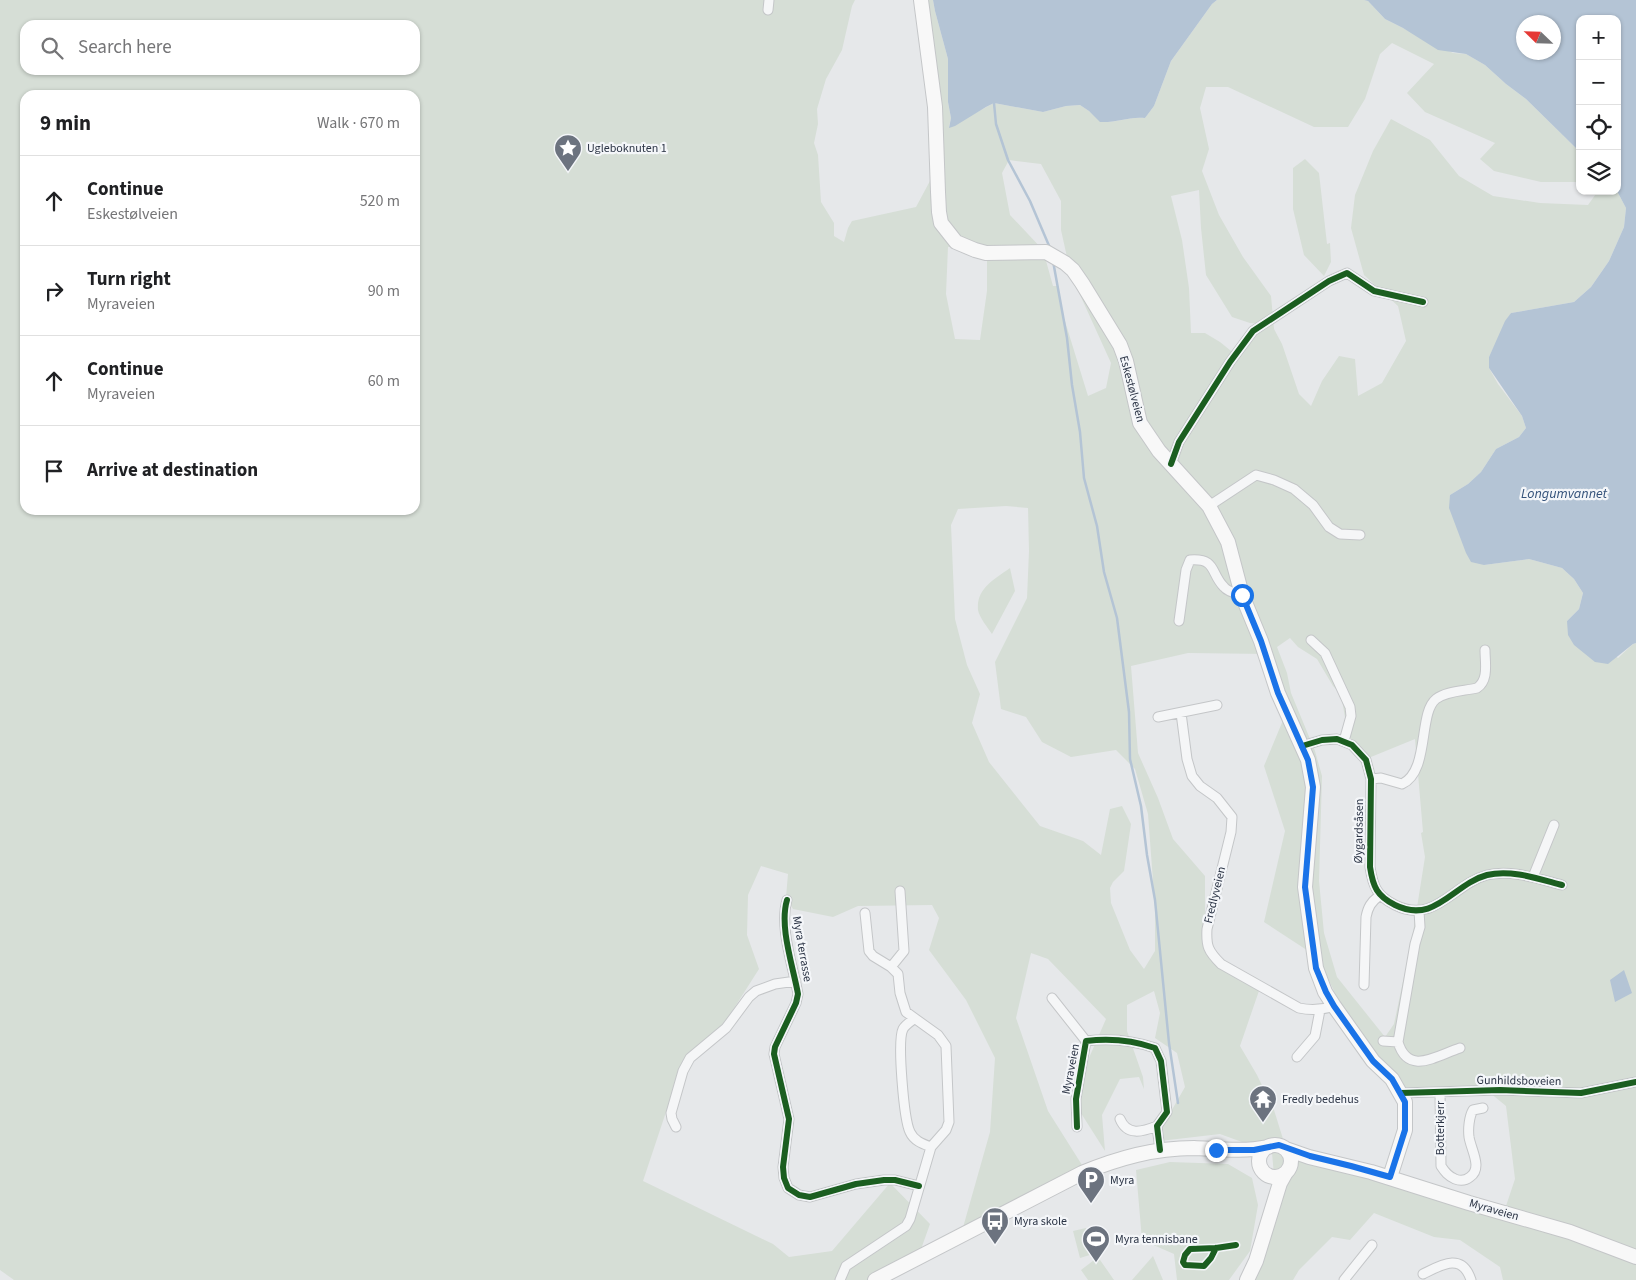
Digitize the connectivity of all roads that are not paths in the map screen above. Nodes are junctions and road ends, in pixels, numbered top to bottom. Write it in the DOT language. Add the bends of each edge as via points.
graph roads {
  1 [pos="770,0"];
  2 [pos="921,0"];
  3 [pos="768,10"];
  4 [pos="1423,302"];
  5 [pos="1171,464"];
  6 [pos="1209,506"];
  7 [pos="1360,535"];
  8 [pos="1242,595"];
  9 [pos="1179,621"];
  10 [pos="1311,640"];
  11 [pos="1485,650"];
  12 [pos="1217,705"];
  13 [pos="1181,714"];
  14 [pos="1158,717"];
  15 [pos="1344,741"];
  16 [pos="1302,746"];
  17 [pos="1371,779"];
  18 [pos="1554,825"];
  19 [pos="1533,877"];
  20 [pos="1562,884"];
  21 [pos="900,891"];
  22 [pos="1379,896"];
  23 [pos="787,900"];
  24 [pos="1418,911"];
  25 [pos="865,913"];
  26 [pos="891,967"];
  27 [pos="796,982"];
  28 [pos="1364,985"];
  29 [pos="1052,998"];
  30 [pos="1334,1006"];
  31 [pos="1320,1010"];
  32 [pos="914,1018"];
  33 [pos="1086,1041"];
  34 [pos="1383,1041"];
  35 [pos="1398,1042"];
  36 [pos="1460,1048"];
  37 [pos="1298,1057"];
  38 [pos="1636,1082"];
  39 [pos="1440,1092"];
  40 [pos="1401,1093"];
  41 [pos="1483,1108"];
  42 [pos="1120,1119"];
  43 [pos="1157,1126"];
  44 [pos="676,1127"];
  45 [pos="1077,1127"];
  46 [pos="931,1147"];
  47 [pos="1268,1147"];
  48 [pos="1286,1149"];
  49 [pos="1160,1150"];
  50 [pos="1216,1150"];
  51 [pos="1351,1166"];
  52 [pos="1287,1171"];
  53 [pos="1265,1173"];
  54 [pos="1390,1177"];
  55 [pos="919,1186"];
  56 [pos="1266,1233"];
  57 [pos="1372,1245"];
  58 [pos="1636,1257"];
  59 [pos="1423,1274"];
  60 [pos="889,1277"];
  61 [pos="840,1280"];
  62 [pos="876,1280"];
  63 [pos="1247,1280"];
  64 [pos="1344,1280"];
  65 [pos="1471,1280"];
  1 -- 3 [label="street"];
  2 -- 5 [label="main road, Eskestølveien" via="935,107 941,224 956,242 975,250 1051,255 1073,270 1120,345 1140,423"];
  4 -- 5 [label="street" via="1374,291 1347,273 1329,281 1253,332 1178,442"];
  5 -- 6 [label="main road, Eskestølveien"];
  6 -- 7 [label="street" via="1256,475 1294,489 1313,505 1329,527 1340,534"];
  6 -- 8 [label="main road, Eskestølveien" via="1228,542"];
  8 -- 9 [label="street" via="1223,587 1211,565 1201,560 1190,560"];
  8 -- 16 [label="main road, Eskestølveien" via="1278,693"];
  10 -- 15 [label="street" via="1325,653 1350,707 1351,716"];
  11 -- 17 [label="street" via="1485,680 1482,685 1442,696 1430,708 1414,775 1402,784 1382,778"];
  12 -- 13 [label="street"];
  13 -- 14 [label="street"];
  13 -- 31 [label="street, Fredlyveien" via="1186,759 1192,776 1217,798 1232,817 1207,929 1206,943 1210,954 1221,964 1299,1008"];
  15 -- 16 [label="street" via="1322,740"];
  15 -- 17 [label="street, Øygardsåsen" via="1360,751"];
  16 -- 30 [label="main road, Eskestølveien" via="1313,787 1305,871 1306,906 1316,968"];
  17 -- 22 [label="street, Øygardsåsen" via="1370,867"];
  18 -- 19 [label="street"];
  19 -- 20 [label="street"];
  19 -- 24 [label="street" via="1488,874 1463,886 1442,903"];
  21 -- 26 [label="street" via="904,951"];
  22 -- 24 [label="street" via="1403,909"];
  22 -- 28 [label="street" via="1367,908"];
  23 -- 27 [label="street, Myra terrasse" via="784,924"];
  24 -- 35 [label="street" via="1420,927"];
  25 -- 26 [label="street" via="868,950"];
  26 -- 32 [label="street" via="898,974 902,1004"];
  27 -- 44 [label="street, Myra terrasse" via="775,984 756,991 726,1028 690,1058 671,1113"];
  27 -- 55 [label="street, Myra terrasse" via="796,1002 774,1054 788,1119 783,1167 788,1188 810,1197 884,1180"];
  29 -- 33 [label="street"];
  30 -- 31 [label="street, Fredlyveien"];
  30 -- 40 [label="main road, Eskestølveien" via="1373,1061"];
  31 -- 37 [label="street" via="1315,1036"];
  32 -- 46 [label="street" via="903,1028 901,1037 906,1123 916,1140"];
  32 -- 46 [label="street" via="938,1035 946,1046 949,1122"];
  33 -- 43 [label="street, Myraveien" via="1106,1038 1155,1048 1161,1061 1166,1112"];
  33 -- 45 [label="street, Myraveien" via="1076,1100"];
  34 -- 35 [label="street"];
  35 -- 36 [label="street" via="1401,1053 1418,1062"];
  38 -- 39 [label="street, Gunhildsboveien" via="1581,1093"];
  39 -- 40 [label="street, Gunhildsboveien"];
  39 -- 41 [label="street, Botterkjerr" via="1441,1166 1452,1178 1467,1180 1474,1174 1476,1166 1469,1137 1470,1122 1473,1110"];
  40 -- 54 [label="main road, Eskestølveien" via="1405,1102 1405,1130"];
  42 -- 43 [label="street" via="1123,1126 1131,1131"];
  43 -- 49 [label="street, Myraveien"];
  46 -- 55 [label="street"];
  47 -- 48 [label="main road" via="1279,1145"];
  47 -- 50 [label="main road"];
  47 -- 53 [label="main road" via="1260,1157 1260,1166"];
  48 -- 51 [label="main road, Myraveien"];
  48 -- 52 [label="main road" via="1291,1162"];
  49 -- 50 [label="main road"];
  49 -- 60 [label="main road" via="1125,1157 1082,1173"];
  50 -- 53 [label="main road" via="1248,1159"];
  51 -- 52 [label="main road, Myraveien" via="1307,1164"];
  51 -- 54 [label="main road, Myraveien"];
  52 -- 53 [label="main road" via="1279,1176"];
  52 -- 56 [label="main road" via="1280,1183"];
  53 -- 56 [label="main road" via="1270,1193"];
  54 -- 58 [label="main road, Myraveien" via="1570,1232"];
  55 -- 61 [label="street" via="906,1226 846,1266"];
  56 -- 63 [label="main road"];
  57 -- 64 [label="street"];
  59 -- 65 [label="street" via="1451,1262 1462,1264"];
  60 -- 62 [label="main road"];
}
